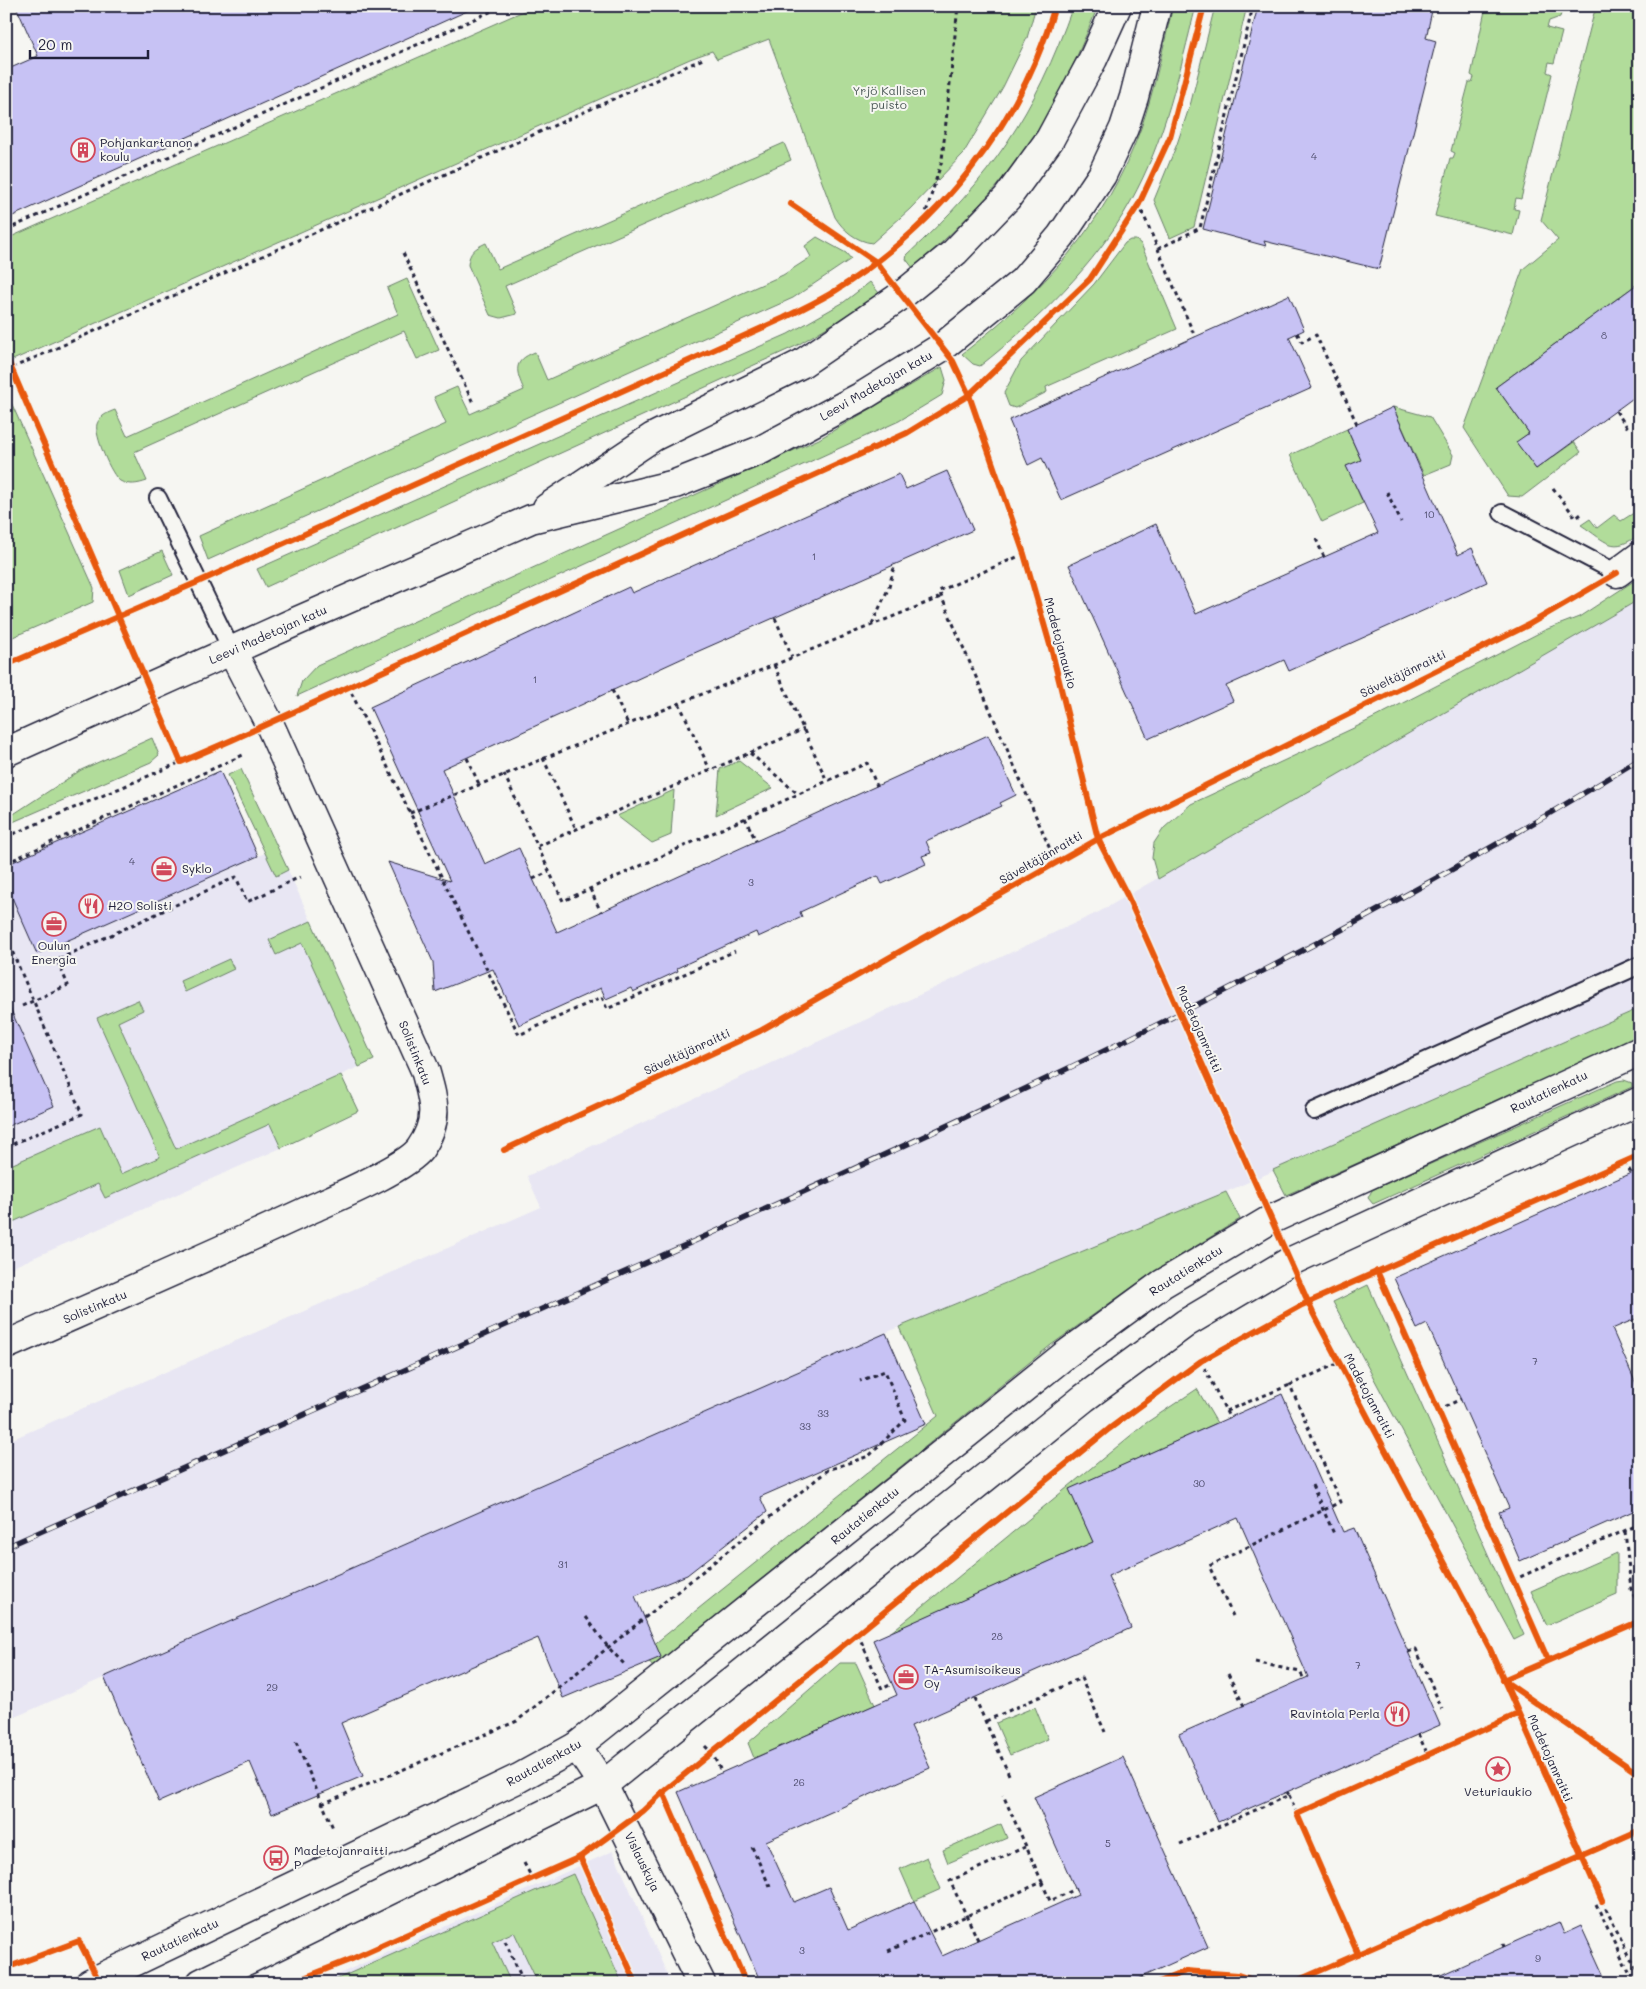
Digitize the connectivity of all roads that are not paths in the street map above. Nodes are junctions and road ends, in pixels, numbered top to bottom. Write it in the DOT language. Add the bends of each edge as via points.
graph roads {
  1 [pos="1116,6"];
  2 [pos="1157,6"];
  3 [pos="158,498"];
  4 [pos="1502,513"];
  5 [pos="531,519"];
  6 [pos="1640,556"];
  7 [pos="1617,573"];
  8 [pos="232,651"];
  9 [pos="6,752"];
  10 [pos="1640,965"];
  11 [pos="1640,1051"];
  12 [pos="1640,1101"];
  13 [pos="1314,1110"];
  14 [pos="6,1345"];
  15 [pos="577,1746"];
  16 [pos="603,1785"];
  17 [pos="90,1983"];
  18 [pos="201,1983"];
  19 [pos="701,1983"];
  1 -- 5 [label="street, Leevi Madetojan katu" via="1093,59 1050,139 1007,198 955,252 902,295 801,364 653,437"];
  2 -- 5 [label="street, Leevi Madetojan katu" via="1134,98 1102,175 1061,236 1015,287 942,347 866,394 761,450 675,484"];
  3 -- 8 [label="lane"];
  4 -- 7 [label="lane"];
  5 -- 8 [label="street, Leevi Madetojan katu"];
  6 -- 7 [label="street"];
  8 -- 9 [label="street, Leevi Madetojan katu"];
  8 -- 14 [label="street, Solistinkatu" via="270,722 424,1070 435,1114 432,1128 418,1151 352,1190 162,1278"];
  10 -- 13 [label="lane"];
  11 -- 15 [label="street, Rautatienkatu" via="1268,1221 1162,1284 1065,1355"];
  12 -- 16 [label="street" via="1287,1263 1186,1323 1084,1398"];
  15 -- 16 [label="street, Vislauskuja"];
  15 -- 17 [label="street, Rautatienkatu" via="502,1786"];
  16 -- 18 [label="street"];
  16 -- 19 [label="street, Vislauskuja"];
}
